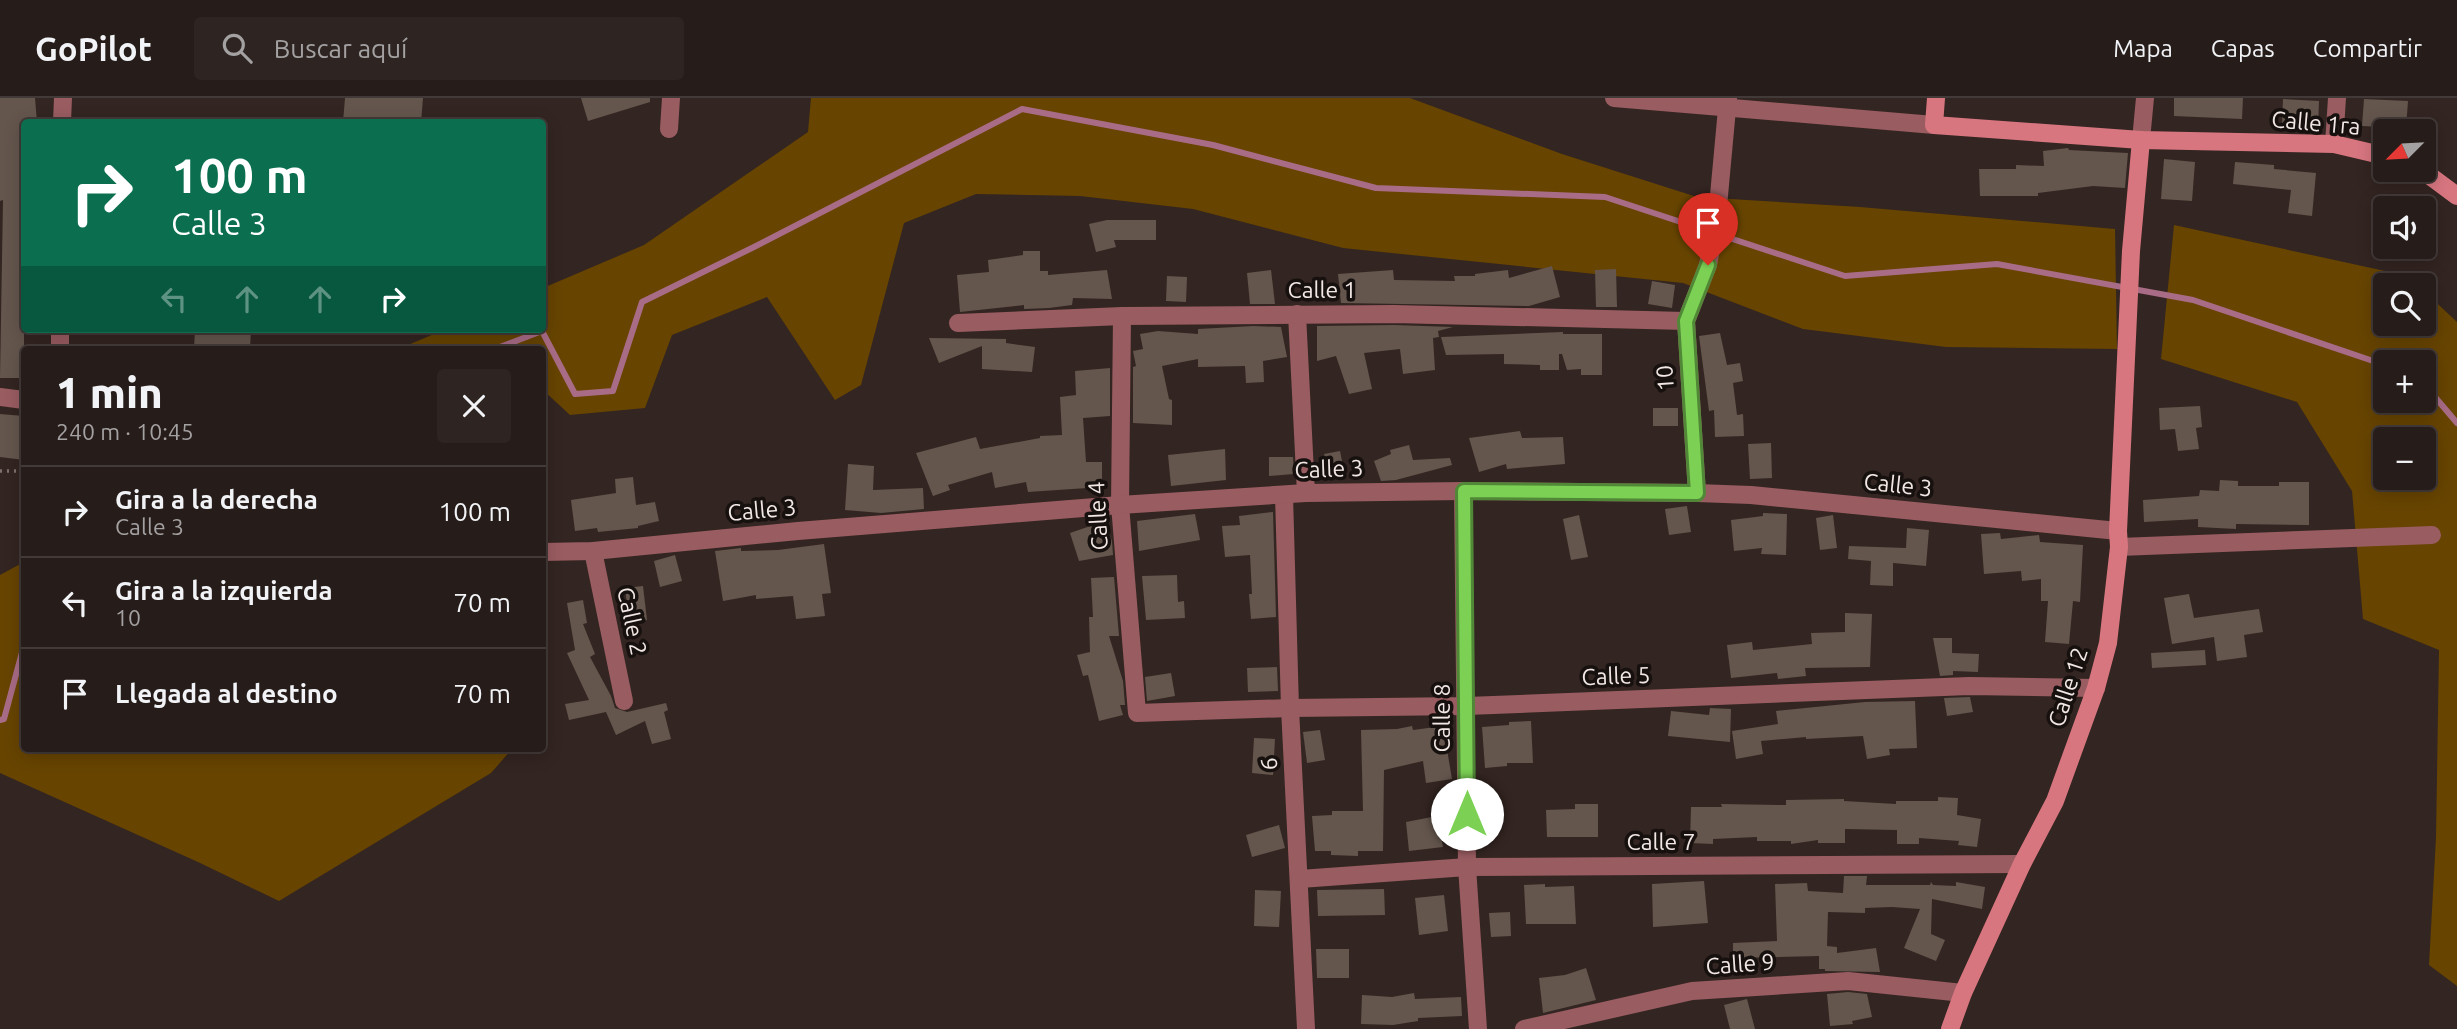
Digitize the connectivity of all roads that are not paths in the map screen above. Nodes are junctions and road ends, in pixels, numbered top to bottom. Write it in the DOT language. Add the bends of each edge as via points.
graph roads {
  1 [pos="63,98"];
  2 [pos="671,98"];
  3 [pos="1614,98"];
  4 [pos="1936,98"];
  5 [pos="2145,98"];
  6 [pos="2337,98"];
  7 [pos="1727,103"];
  8 [pos="62,119"];
  9 [pos="1934,125"];
  10 [pos="669,129"];
  11 [pos="2141,139"];
  12 [pos="2333,144"];
  13 [pos="2373,153"];
  14 [pos="2436,181"];
  15 [pos="2457,196"];
  16 [pos="1297,314"];
  17 [pos="1122,316"];
  18 [pos="1686,321"];
  19 [pos="958,323"];
  20 [pos="0,397"];
  21 [pos="21,400"];
  22 [pos="1464,491"];
  23 [pos="1306,493"];
  24 [pos="1697,493"];
  25 [pos="1284,495"];
  26 [pos="1120,505"];
  27 [pos="2432,535"];
  28 [pos="2119,539"];
  29 [pos="593,551"];
  30 [pos="546,552"];
  31 [pos="2096,688"];
  32 [pos="624,701"];
  33 [pos="1467,706"];
  34 [pos="1290,708"];
  35 [pos="1137,713"];
  36 [pos="2022,864"];
  37 [pos="1467,867"];
  38 [pos="1300,878"];
  39 [pos="1963,993"];
  40 [pos="1307,1029"];
  41 [pos="1478,1029"];
  42 [pos="1524,1029"];
  43 [pos="1950,1029"];
  1 -- 8 [label="street"];
  2 -- 10 [label="street"];
  3 -- 7 [label="street, Calle 1ra"];
  4 -- 9 [label="street"];
  5 -- 11 [label="street"];
  6 -- 12 [label="street"];
  7 -- 9 [label="street, Calle 1ra"];
  7 -- 18 [label="street, 10" via="1708,265"];
  9 -- 11 [label="street, Calle 1ra"];
  11 -- 12 [label="street, Calle 1ra"];
  11 -- 28 [label="street, Calle 12"];
  12 -- 13 [label="street, Calle 1ra"];
  14 -- 15 [label="street"];
  16 -- 17 [label="street, Calle 1"];
  16 -- 18 [label="street, Calle 1"];
  16 -- 23 [label="street"];
  17 -- 19 [label="street, Calle 1"];
  17 -- 26 [label="street, Calle 4"];
  18 -- 24 [label="street, 10"];
  20 -- 21 [label="street"];
  22 -- 23 [label="street, Calle 3"];
  22 -- 24 [label="street, Calle 3"];
  22 -- 33 [label="street, Calle 8"];
  23 -- 25 [label="street, Calle 3"];
  24 -- 28 [label="street, Calle 3" via="1751,495"];
  25 -- 26 [label="street, Calle 3"];
  25 -- 34 [label="street, 6"];
  26 -- 29 [label="street, Calle 3"];
  26 -- 35 [label="street, Calle 4"];
  27 -- 28 [label="street, Calle 3"];
  28 -- 31 [label="street, Calle 12" via="2108,643"];
  29 -- 30 [label="street, Calle 3"];
  29 -- 32 [label="street, Calle 2"];
  31 -- 33 [label="street, Calle 5" via="1969,686"];
  31 -- 36 [label="street, Calle 12" via="2055,801"];
  33 -- 34 [label="street, Calle 5"];
  33 -- 37 [label="street, Calle 8"];
  34 -- 35 [label="street, Calle 5"];
  34 -- 38 [label="street, 6"];
  36 -- 37 [label="street, Calle 7"];
  36 -- 39 [label="street, Calle 12"];
  37 -- 38 [label="street, Calle 7"];
  37 -- 41 [label="street, Calle 8"];
  38 -- 40 [label="street, 6"];
  39 -- 42 [label="street, Calle 9" via="1848,981 1692,992"];
  39 -- 43 [label="street, Calle 12"];
}
